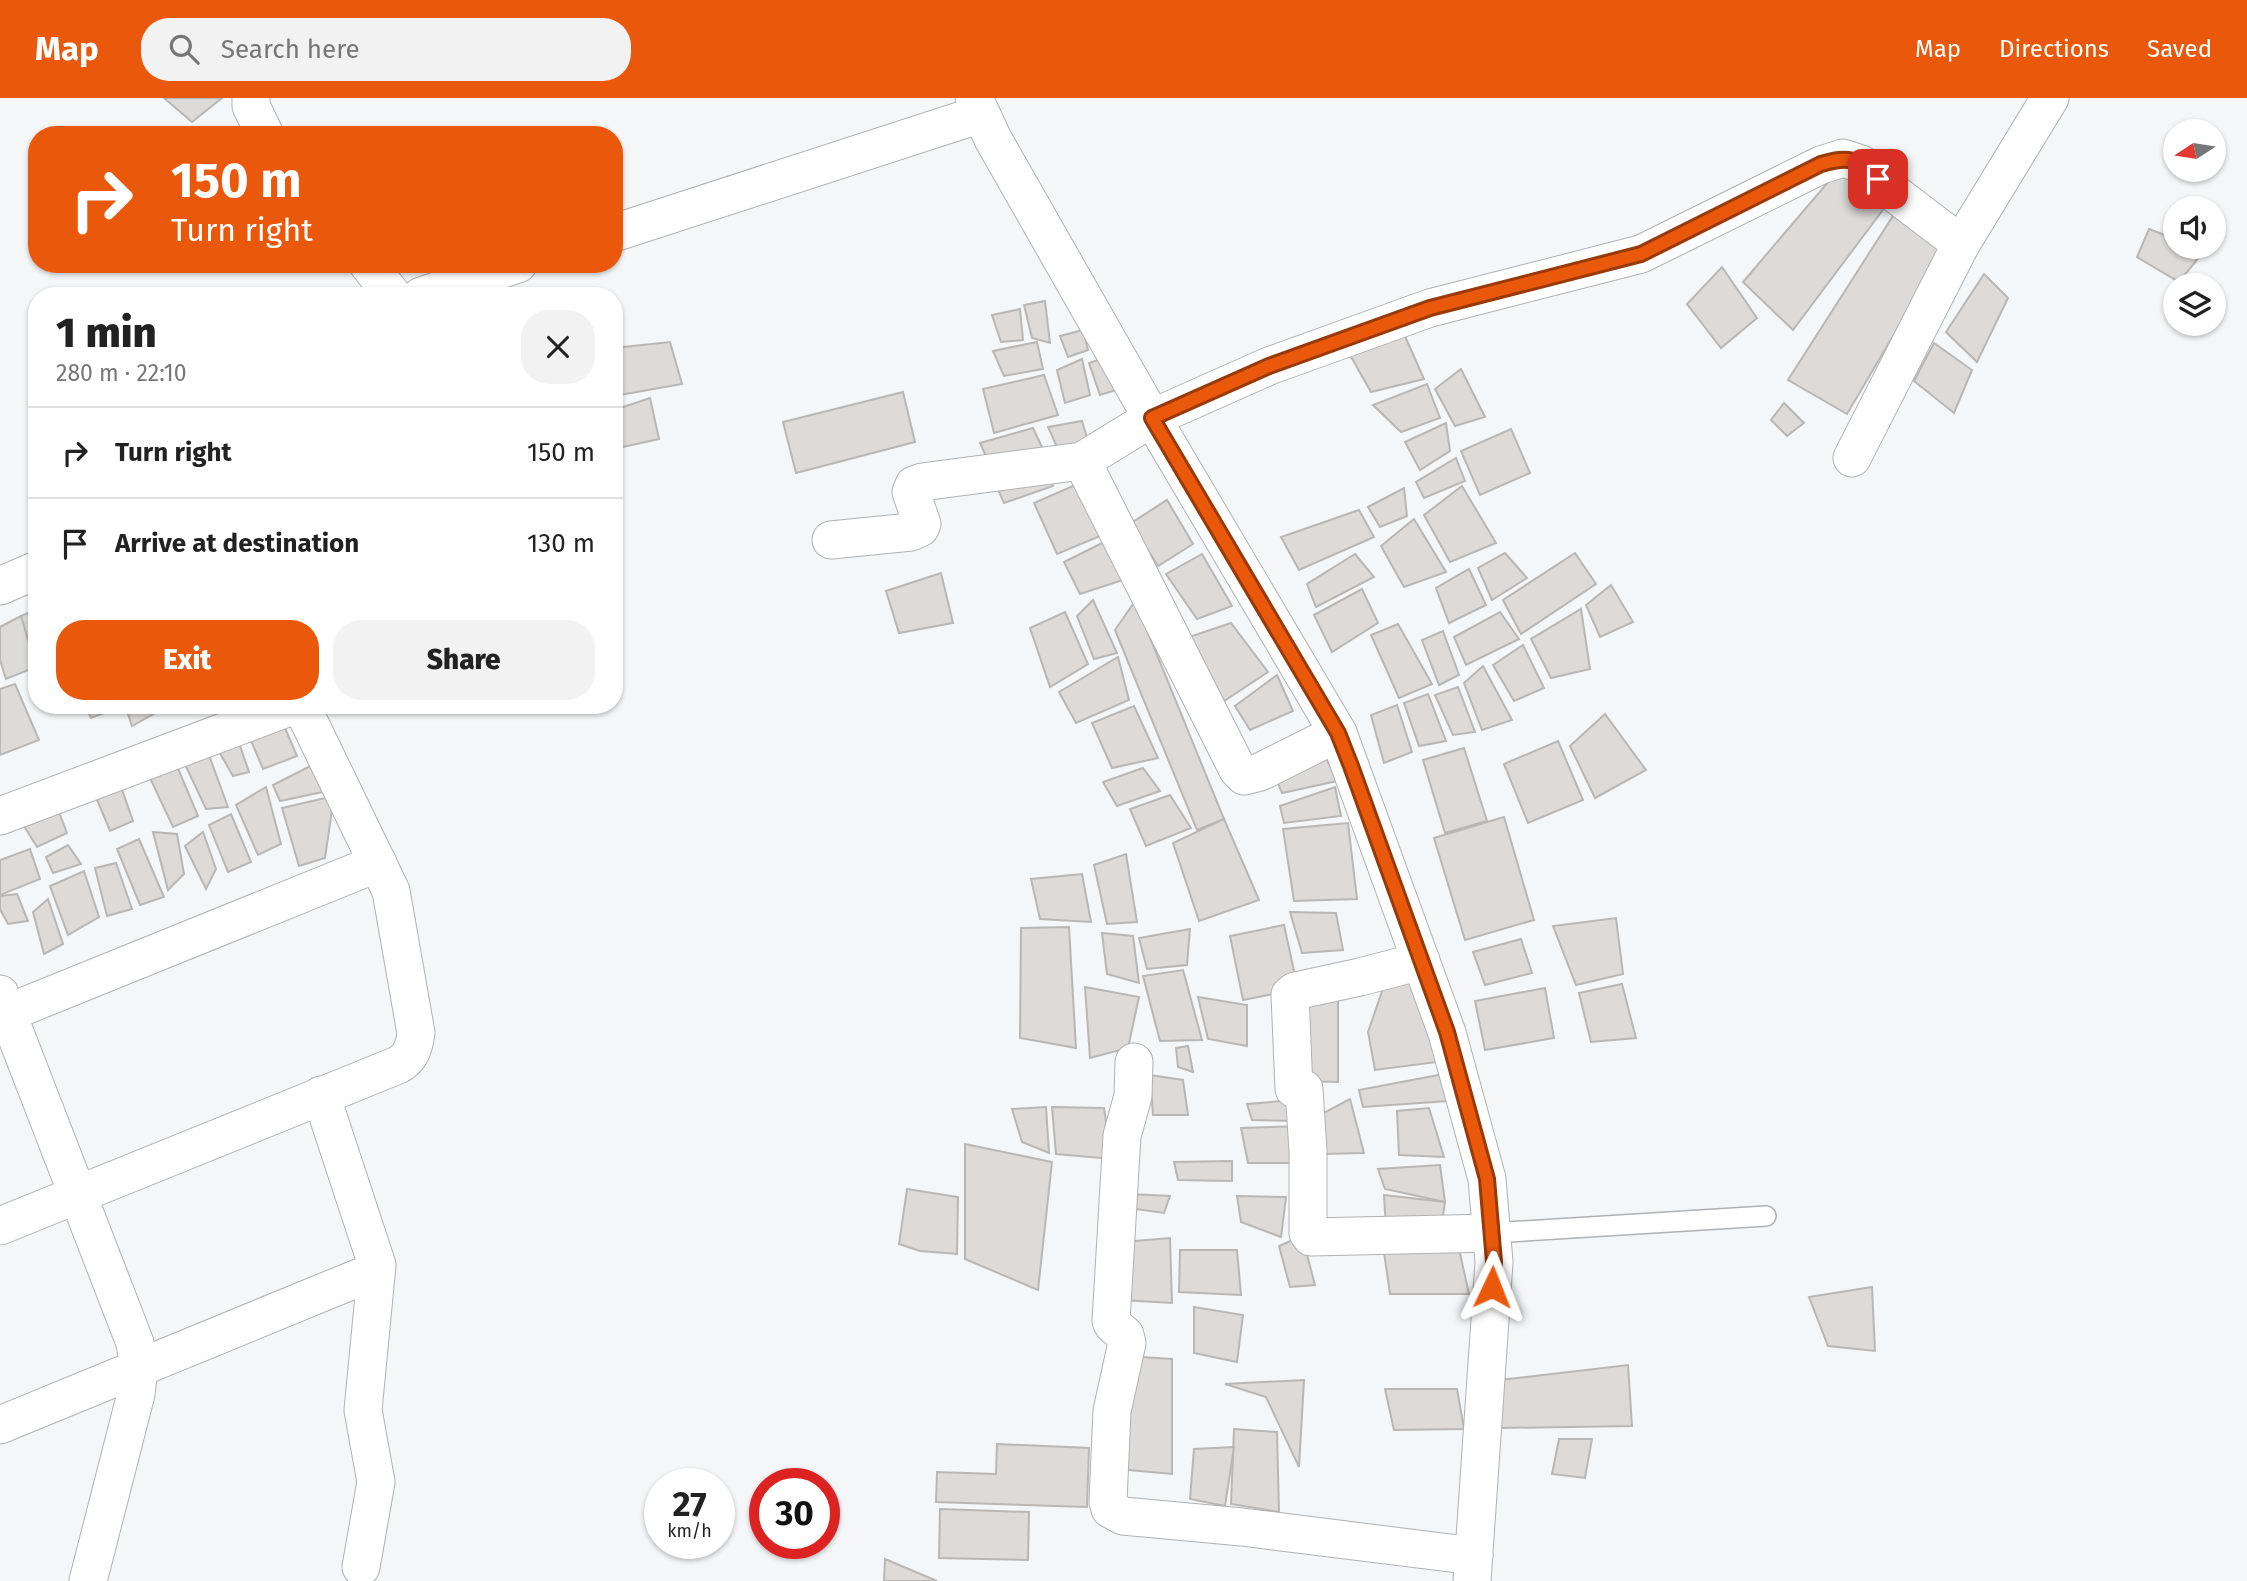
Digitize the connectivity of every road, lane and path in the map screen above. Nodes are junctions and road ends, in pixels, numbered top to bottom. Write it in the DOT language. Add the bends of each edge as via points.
graph roads {
  1 [pos="251,98"];
  2 [pos="2050,98"];
  3 [pos="977,106"];
  4 [pos="261,126"];
  5 [pos="623,230"];
  6 [pos="1961,244"];
  7 [pos="375,273"];
  8 [pos="491,273"];
  9 [pos="386,287"];
  10 [pos="448,287"];
  11 [pos="1152,418"];
  12 [pos="1852,458"];
  13 [pos="1082,461"];
  14 [pos="831,540"];
  15 [pos="28,574"];
  16 [pos="0,586"];
  17 [pos="271,714"];
  18 [pos="305,714"];
  19 [pos="1338,733"];
  20 [pos="0,816"];
  21 [pos="378,863"];
  22 [pos="1421,961"];
  23 [pos="2,1008"];
  24 [pos="1134,1062"];
  25 [pos="321,1095"];
  26 [pos="77,1195"];
  27 [pos="1766,1216"];
  28 [pos="0,1226"];
  29 [pos="1492,1233"];
  30 [pos="358,1278"];
  31 [pos="139,1368"];
  32 [pos="0,1425"];
  33 [pos="361,1567"];
  34 [pos="1473,1568"];
  35 [pos="88,1581"];
  1 -- 4 [label="street"];
  2 -- 6 [label="street"];
  3 -- 5 [label="street"];
  3 -- 11 [label="street"];
  6 -- 11 [label="street" via="1861,164 1843,158 1821,164 1641,254 1430,308 1269,366"];
  6 -- 12 [label="street"];
  7 -- 9 [label="street"];
  8 -- 10 [label="street"];
  11 -- 13 [label="street"];
  11 -- 19 [label="street"];
  13 -- 14 [label="street" via="922,482 911,492 922,524 916,530"];
  13 -- 19 [label="street" via="1238,770 1244,776 1260,772"];
  15 -- 16 [label="street"];
  17 -- 20 [label="street"];
  18 -- 21 [label="street"];
  19 -- 22 [label="street"];
  21 -- 23 [label="street"];
  21 -- 25 [label="street" via="391,891 415,1043 404,1062"];
  22 -- 29 [label="street" via="1447,1032 1487,1179"];
  22 -- 29 [label="street" via="1290,995 1294,1089 1304,1089 1308,1233 1324,1237"];
  23 -- 26 [label="street"];
  24 -- 34 [label="street" via="1133,1097 1122,1136 1111,1321 1127,1343 1112,1411 1110,1509 1123,1516 1242,1527"];
  25 -- 26 [label="street"];
  25 -- 33 [label="street" via="377,1265 363,1410 376,1482"];
  26 -- 28 [label="street"];
  26 -- 31 [label="street" via="135,1343"];
  27 -- 29 [label="lane"];
  29 -- 34 [label="street"];
  30 -- 31 [label="street"];
  31 -- 32 [label="street"];
  31 -- 35 [label="street"];
}
